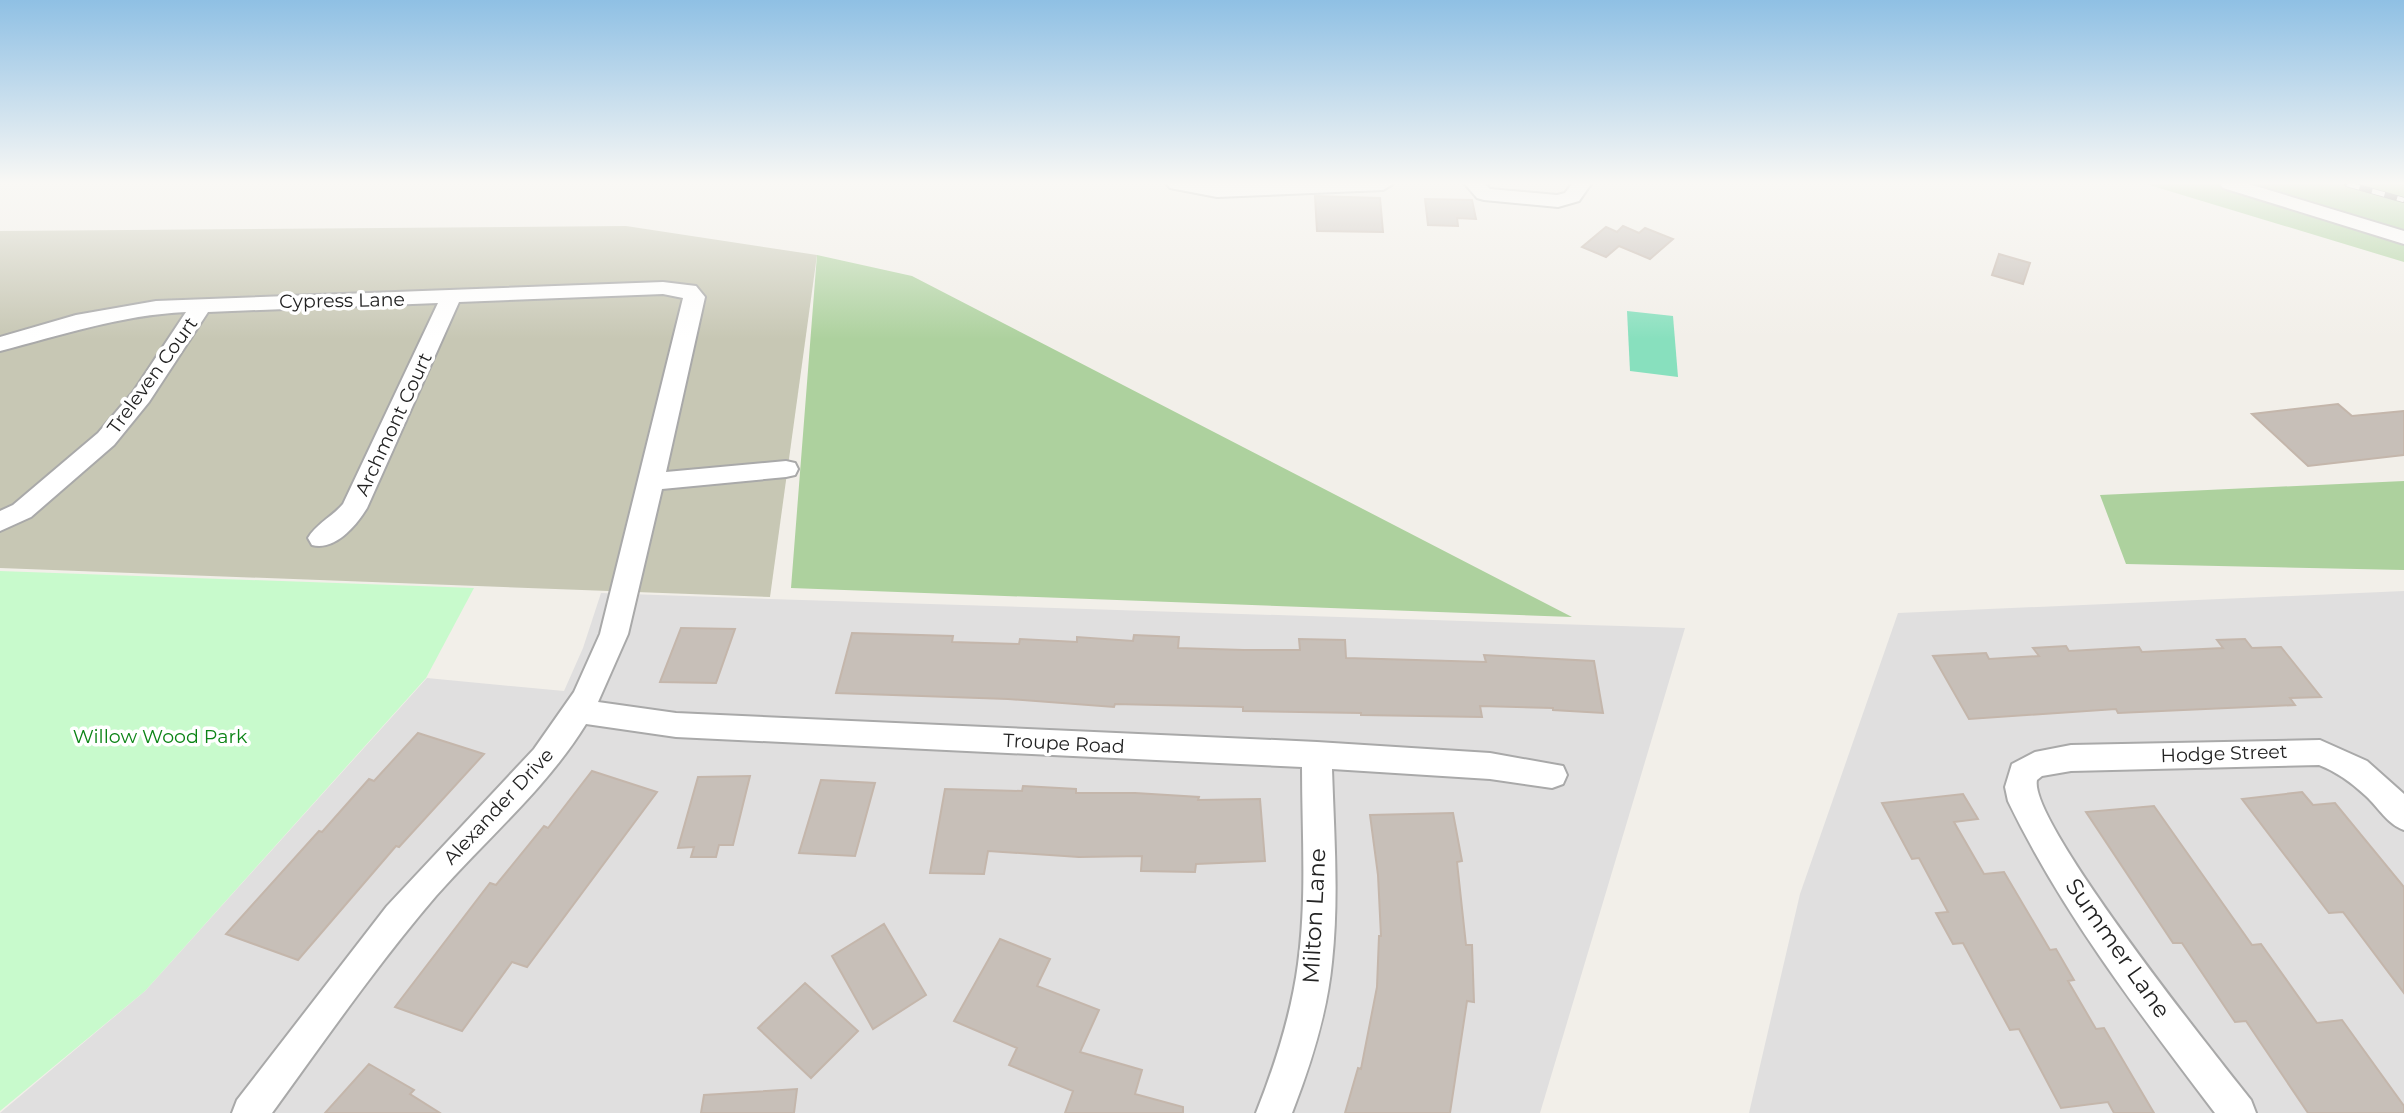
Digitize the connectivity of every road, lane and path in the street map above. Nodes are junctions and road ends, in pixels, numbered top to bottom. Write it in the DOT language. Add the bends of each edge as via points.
graph roads {
  1 [pos="688,291"];
  2 [pos="451,297"];
  3 [pos="202,304"];
  4 [pos="0,344"];
  5 [pos="786,469"];
  6 [pos="649,482"];
  7 [pos="0,522"];
  8 [pos="321,538"];
  9 [pos="578,711"];
  10 [pos="1317,755"];
  11 [pos="2023,773"];
  12 [pos="1552,775"];
  13 [pos="2404,816"];
  14 [pos="250,1113"];
  15 [pos="1274,1113"];
  16 [pos="2238,1113"];
  1 -- 2 [label="street, Cypress Lane" via="663,288"];
  1 -- 6 [label="street, Alexander Drive" via="694,297 693,310"];
  2 -- 3 [label="street, Cypress Lane"];
  2 -- 8 [label="street, Archmont Court" via="355,508"];
  3 -- 4 [label="street, Cypress Lane" via="117,313"];
  3 -- 7 [label="street, Treleven Court" via="141,397 106,439 22,511"];
  5 -- 6 [label="street"];
  6 -- 9 [label="street, Alexander Drive" via="614,634"];
  9 -- 10 [label="street, Troupe Road" via="676,725"];
  9 -- 14 [label="street, Alexander Drive" via="523,783 380,938"];
  10 -- 12 [label="street, Troupe Road" via="1490,766"];
  10 -- 15 [label="street, Milton Lane" via="1318,911 1312,988"];
  11 -- 13 [label="street, Hodge Street" via="2035,765 2071,758 2319,752 2355,767"];
  11 -- 16 [label="street, Summer Lane" via="2024,801 2084,904 2143,990"];
}
